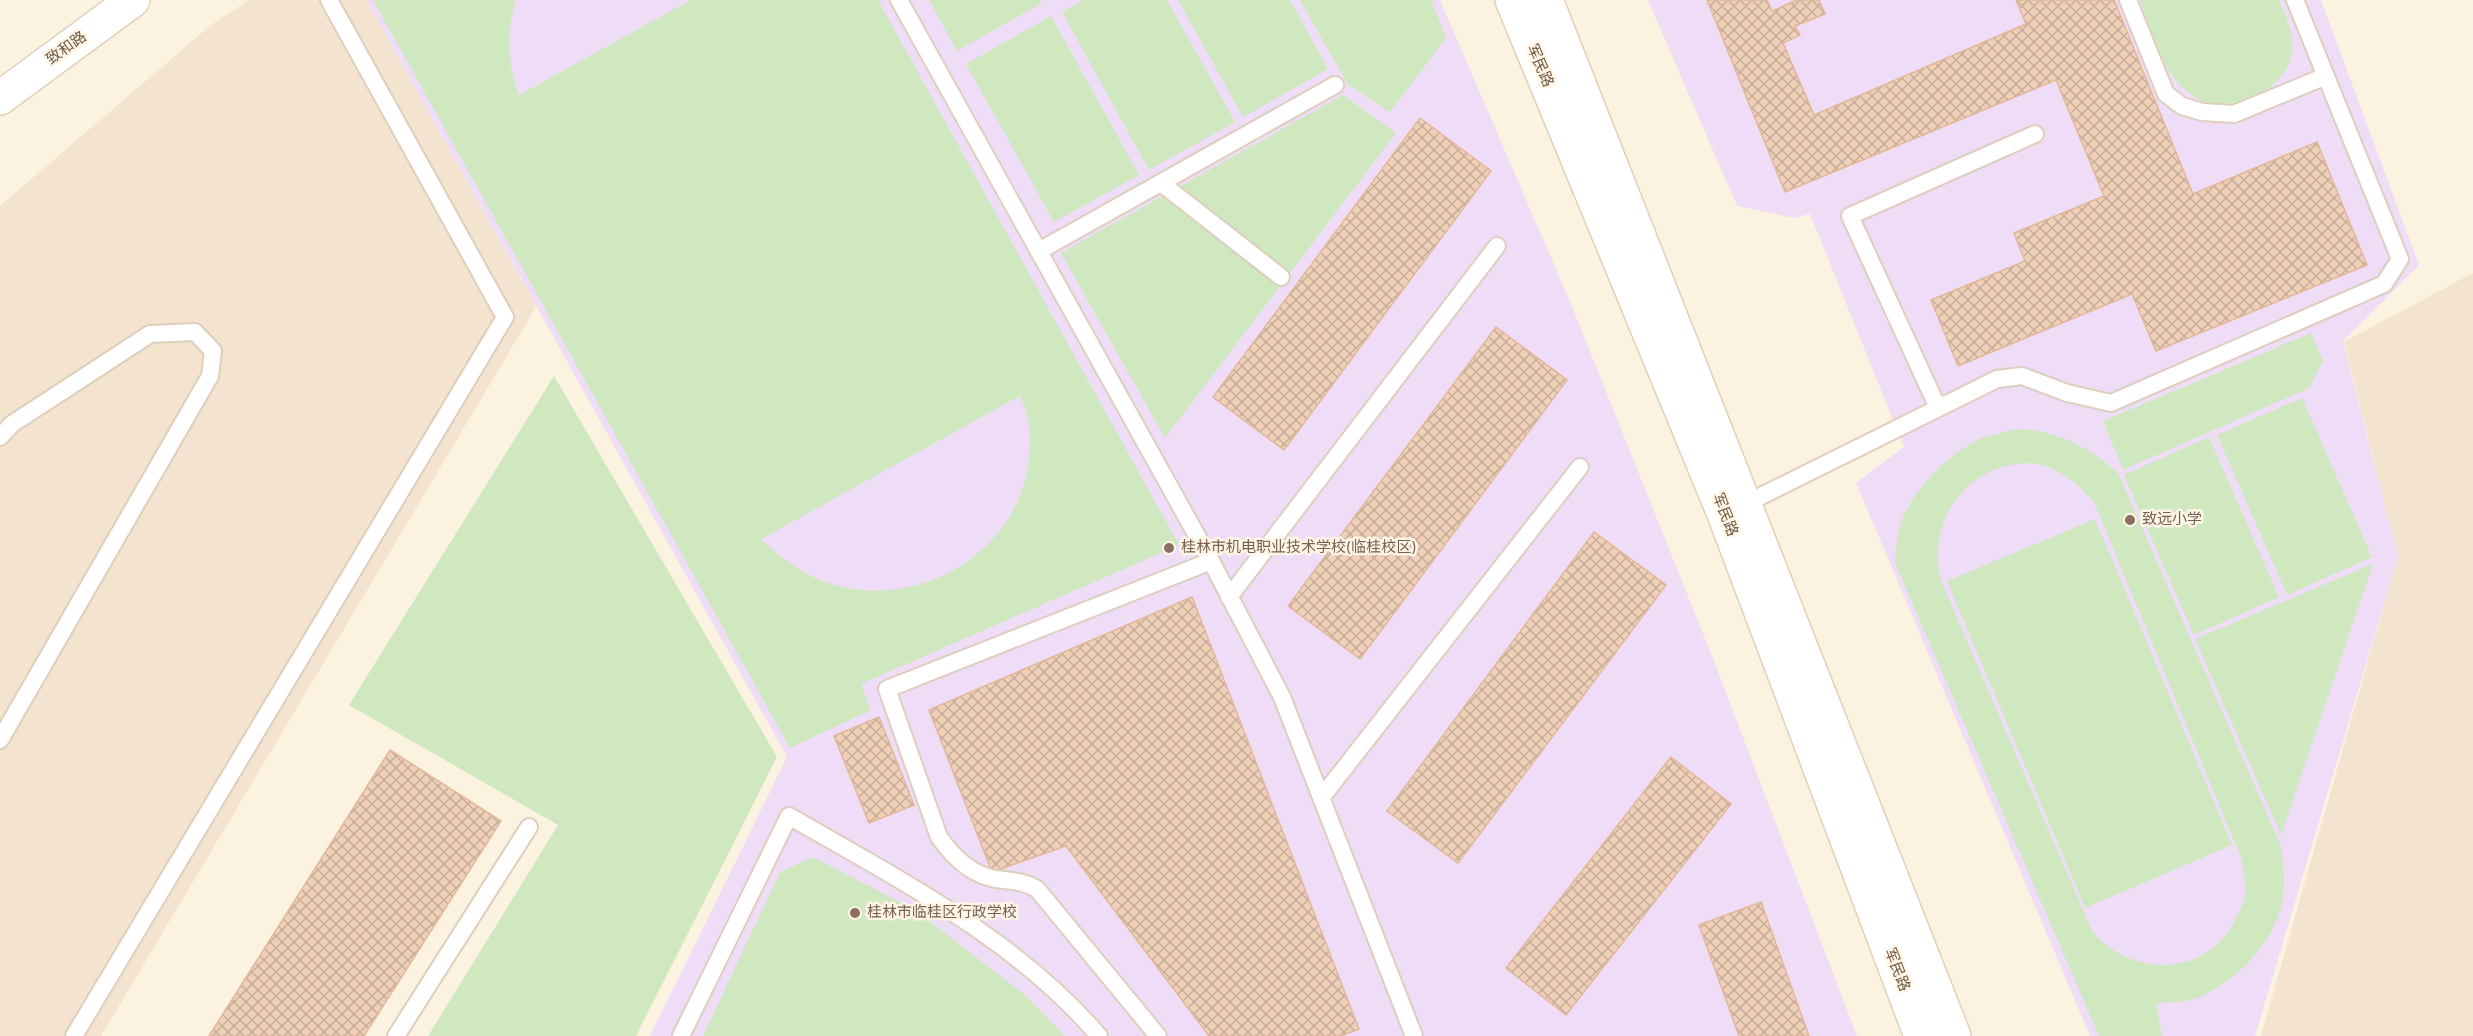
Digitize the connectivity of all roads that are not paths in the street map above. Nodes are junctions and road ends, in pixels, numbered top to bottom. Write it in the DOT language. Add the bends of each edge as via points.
graph roads {
  1 [pos="134,0"];
  2 [pos="329,0"];
  3 [pos="899,0"];
  4 [pos="1512,0"];
  5 [pos="1546,0"];
  6 [pos="2128,0"];
  7 [pos="2295,0"];
  8 [pos="2326,76"];
  9 [pos="1335,85"];
  10 [pos="0,98"];
  11 [pos="2035,134"];
  12 [pos="1161,183"];
  13 [pos="1497,246"];
  14 [pos="1038,251"];
  15 [pos="1281,277"];
  16 [pos="1938,408"];
  17 [pos="0,437"];
  18 [pos="1580,466"];
  19 [pos="1734,509"];
  20 [pos="1211,561"];
  21 [pos="1229,597"];
  22 [pos="0,740"];
  23 [pos="1321,798"];
  24 [pos="529,826"];
  25 [pos="74,1036"];
  26 [pos="396,1036"];
  27 [pos="681,1036"];
  28 [pos="1100,1036"];
  29 [pos="1158,1036"];
  30 [pos="1414,1036"];
  31 [pos="1921,1036"];
  32 [pos="1954,1036"];
  1 -- 10 [label="street, 致和路"];
  2 -- 25 [label="lane" via="505,316"];
  3 -- 14 [label="lane"];
  4 -- 19 [label="street, 军民路"];
  5 -- 19 [label="street, 军民路"];
  6 -- 8 [label="lane" via="2166,94 2182,106 2234,114"];
  7 -- 8 [label="lane"];
  8 -- 16 [label="lane" via="2400,259 2384,284 2111,403 2067,393 2022,376 1997,379"];
  9 -- 12 [label="lane"];
  11 -- 16 [label="lane" via="1850,216"];
  12 -- 14 [label="lane"];
  12 -- 15 [label="lane"];
  13 -- 21 [label="lane"];
  14 -- 20 [label="lane"];
  16 -- 19 [label="lane"];
  17 -- 22 [label="lane" via="12,424 150,334 195,332 213,351 210,376"];
  18 -- 23 [label="lane"];
  19 -- 31 [label="street, 军民路"];
  19 -- 32 [label="street, 军民路"];
  20 -- 21 [label="lane"];
  20 -- 29 [label="lane" via="887,689 945,845 982,876 1026,883 1037,889"];
  21 -- 23 [label="lane" via="1282,698"];
  23 -- 30 [label="lane"];
  24 -- 26 [label="lane"];
  27 -- 28 [label="lane" via="789,816 956,913 1060,995"];
}
